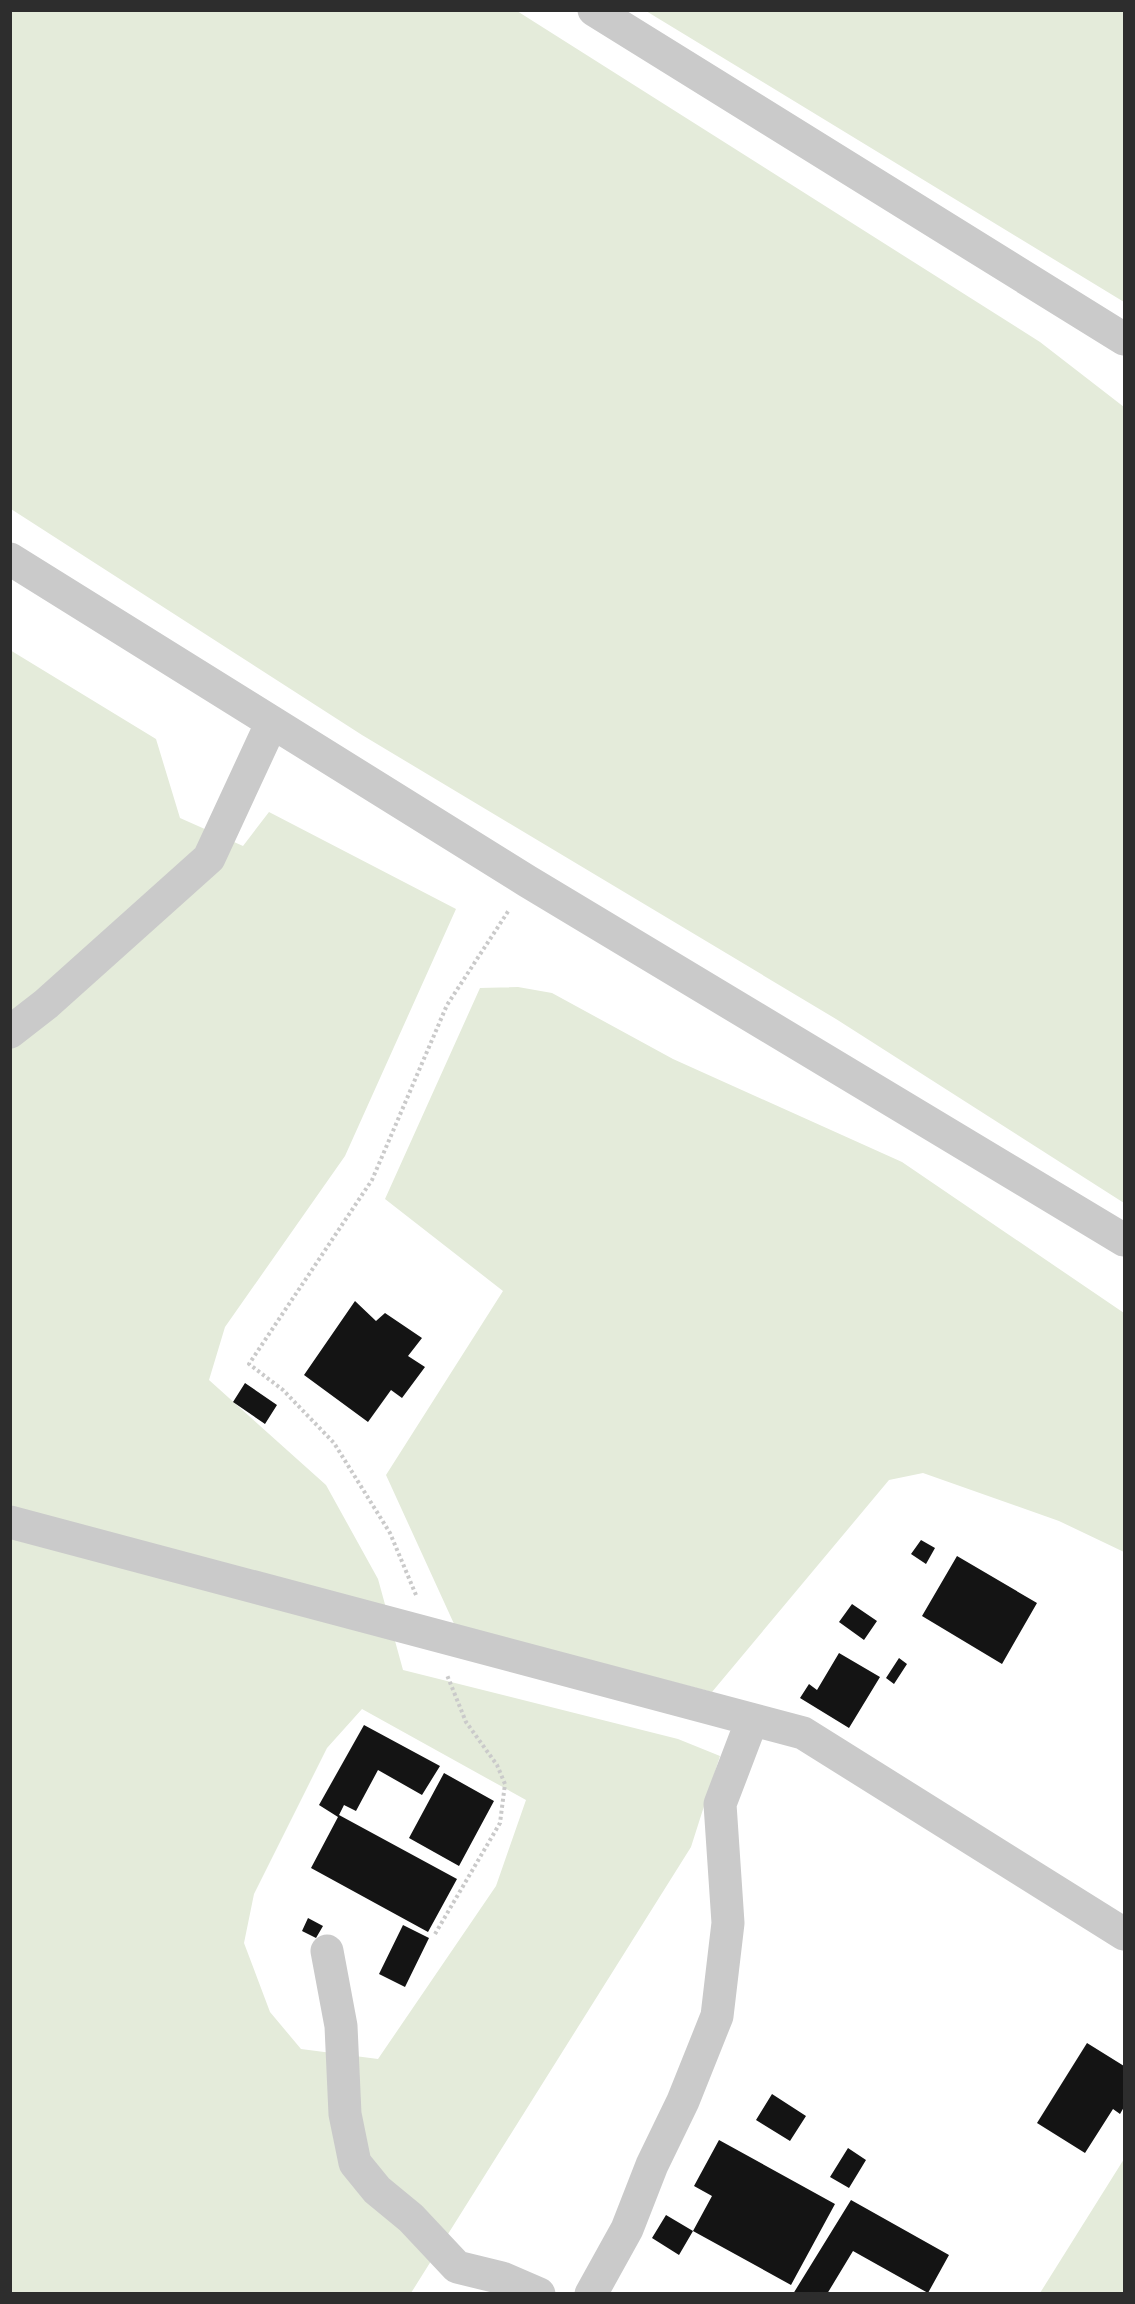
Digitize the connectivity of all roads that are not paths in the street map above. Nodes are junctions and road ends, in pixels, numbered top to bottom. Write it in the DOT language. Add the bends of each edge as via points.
graph roads {
  1 [pos="594,10"];
  2 [pos="1125,339"];
  3 [pos="10,559"];
  4 [pos="272,722"];
  5 [pos="10,1032"];
  6 [pos="1125,1240"];
  7 [pos="10,1522"];
  8 [pos="752,1720"];
  9 [pos="1125,1934"];
  10 [pos="327,1951"];
  11 [pos="539,2294"];
  12 [pos="591,2294"];
  1 -- 2 [label="street"];
  3 -- 4 [label="street"];
  4 -- 5 [label="street" via="209,858"];
  4 -- 6 [label="street" via="527,881"];
  7 -- 8 [label="street"];
  8 -- 9 [label="street" via="803,1733"];
  8 -- 12 [label="street" via="720,1804 728,1923 717,2016 627,2229"];
  10 -- 11 [label="street" via="342,2025 345,2114 355,2163 377,2190 411,2218 457,2266 502,2278"];
}
